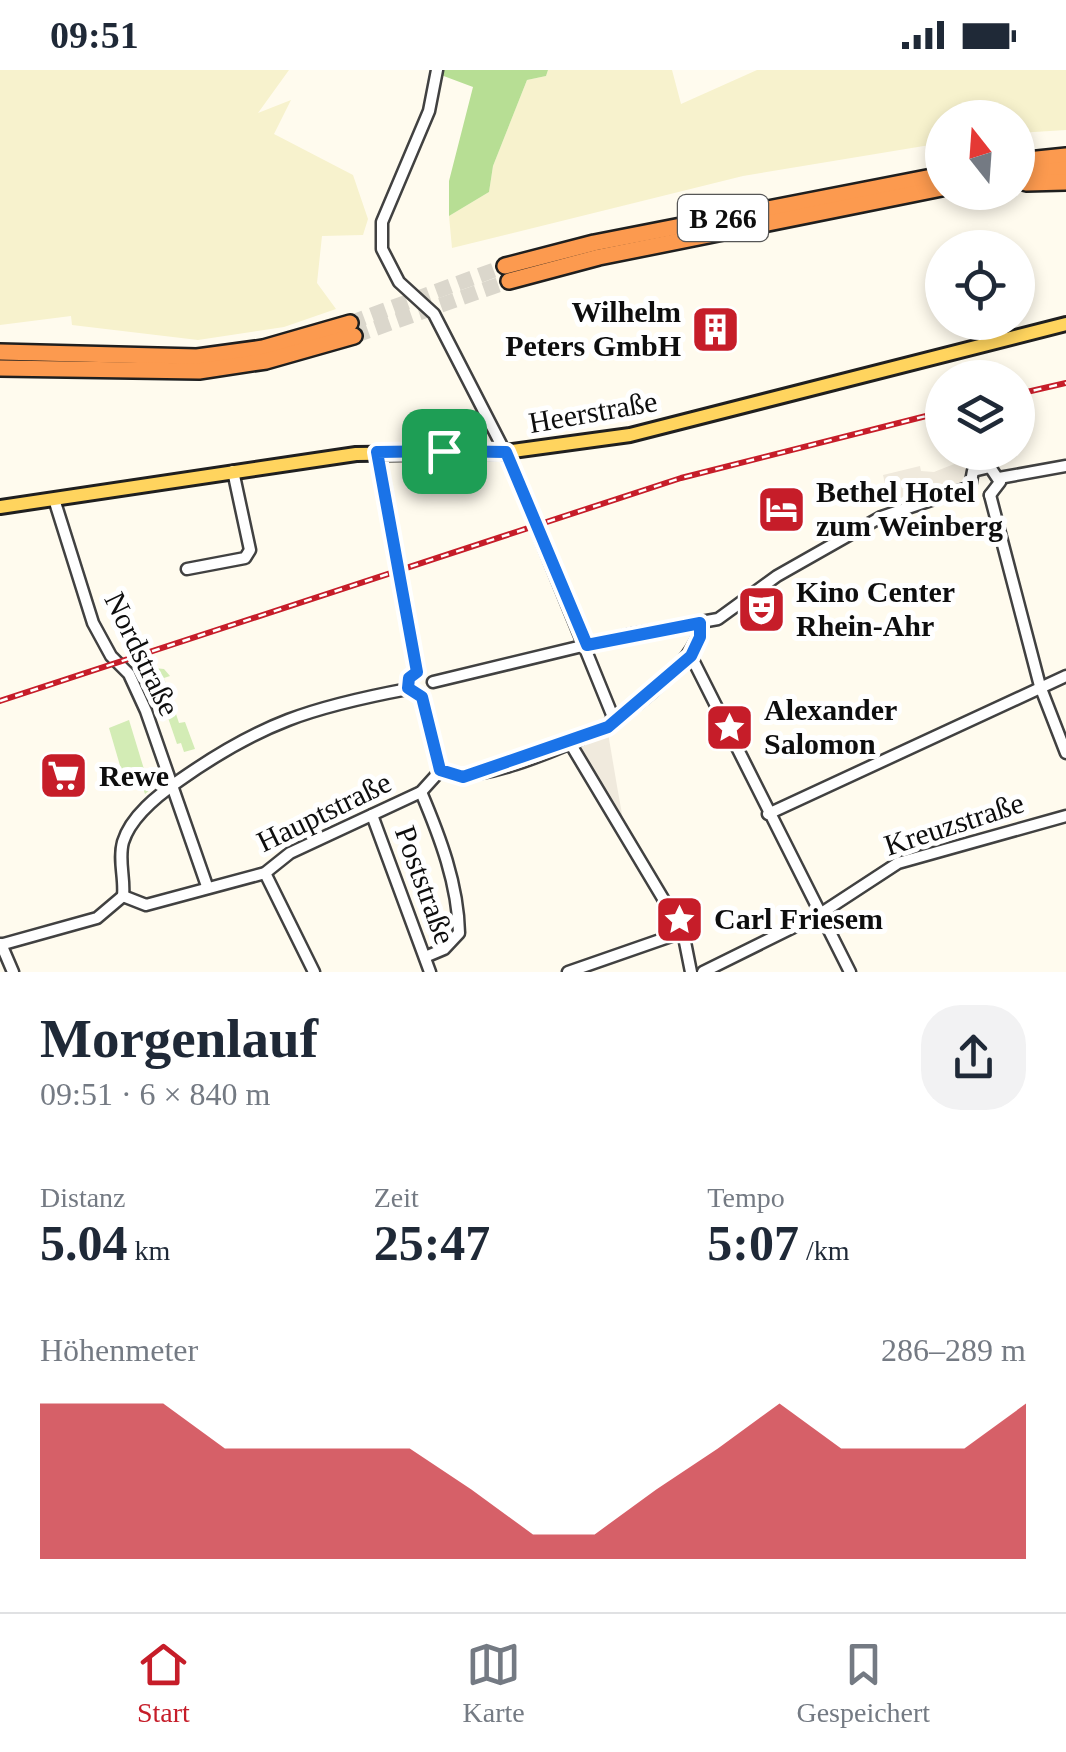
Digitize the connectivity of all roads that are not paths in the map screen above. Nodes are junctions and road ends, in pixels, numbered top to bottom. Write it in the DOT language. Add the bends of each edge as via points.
graph roads {
  1 [pos="437,70"];
  2 [pos="1066,156"];
  3 [pos="1035,159"];
  4 [pos="1066,169"];
  5 [pos="1035,173"];
  6 [pos="925,177"];
  7 [pos="1066,182"];
  8 [pos="1035,183"];
  9 [pos="925,191"];
  10 [pos="1066,324"];
  11 [pos="0,352"];
  12 [pos="0,368"];
  13 [pos="377,452"];
  14 [pos="506,452"];
  15 [pos="1066,466"];
  16 [pos="233,471"];
  17 [pos="999,478"];
  18 [pos="970,487"];
  19 [pos="990,496"];
  20 [pos="54,498"];
  21 [pos="0,507"];
  22 [pos="187,570"];
  23 [pos="700,623"];
  24 [pos="587,645"];
  25 [pos="691,656"];
  26 [pos="417,672"];
  27 [pos="1066,676"];
  28 [pos="433,682"];
  29 [pos="1040,686"];
  30 [pos="408,688"];
  31 [pos="422,697"];
  32 [pos="610,724"];
  33 [pos="570,743"];
  34 [pos="1066,753"];
  35 [pos="440,770"];
  36 [pos="171,786"];
  37 [pos="421,792"];
  38 [pos="768,814"];
  39 [pos="372,815"];
  40 [pos="1066,816"];
  41 [pos="266,873"];
  42 [pos="207,886"];
  43 [pos="123,896"];
  44 [pos="820,914"];
  45 [pos="683,932"];
  46 [pos="1,944"];
  47 [pos="425,957"];
  48 [pos="12,972"];
  49 [pos="314,972"];
  50 [pos="430,972"];
  51 [pos="568,972"];
  52 [pos="691,972"];
  53 [pos="703,972"];
  54 [pos="850,972"];
  1 -- 14 [label="street" via="429,111 382,222 382,248 399,282 434,314"];
  2 -- 3 [label="highway"];
  4 -- 5 [label="highway"];
  6 -- 9 [label="highway, B 266" via="594,243 507,273"];
  7 -- 8 [label="highway"];
  10 -- 14 [label="main road, Heerstraße" via="630,435"];
  11 -- 12 [label="highway" via="197,357 352,330 266,361 199,371"];
  13 -- 14 [label="main road, Heerstraße"];
  13 -- 16 [label="main road, Heerstraße"];
  13 -- 26 [label="street"];
  14 -- 24 [label="street"];
  15 -- 17 [label="street"];
  16 -- 20 [label="main road, Heerstraße"];
  16 -- 22 [label="street" via="250,550 245,558"];
  17 -- 18 [label="street" via="981,466 970,474"];
  17 -- 19 [label="street"];
  18 -- 19 [label="street"];
  18 -- 23 [label="street" via="882,517 777,576 728,614"];
  19 -- 29 [label="street"];
  20 -- 21 [label="main road, Heerstraße"];
  20 -- 36 [label="street, Nordstraße" via="93,622 129,674"];
  23 -- 24 [label="street"];
  23 -- 25 [label="street"];
  24 -- 28 [label="street"];
  24 -- 32 [label="street"];
  25 -- 32 [label="street"];
  25 -- 38 [label="street"];
  26 -- 28 [label="street"];
  26 -- 30 [label="street"];
  27 -- 29 [label="street"];
  28 -- 31 [label="street"];
  29 -- 34 [label="street"];
  29 -- 38 [label="street"];
  30 -- 31 [label="street"];
  30 -- 36 [label="street" via="268,725"];
  31 -- 35 [label="street"];
  32 -- 33 [label="street"];
  33 -- 35 [label="street" via="463,777"];
  33 -- 45 [label="street"];
  35 -- 37 [label="street, Hauptstraße"];
  36 -- 42 [label="street, Nordstraße"];
  36 -- 43 [label="street" via="130,825 121,858"];
  37 -- 39 [label="street, Hauptstraße"];
  37 -- 47 [label="street" via="458,911 458,933 444,950"];
  38 -- 44 [label="street"];
  39 -- 41 [label="street, Hauptstraße" via="274,861"];
  39 -- 47 [label="street, Poststraße"];
  40 -- 44 [label="street, Kreuzstraße" via="898,863"];
  41 -- 42 [label="street, Hauptstraße"];
  41 -- 49 [label="street"];
  42 -- 43 [label="street, Hauptstraße" via="146,905"];
  43 -- 46 [label="street" via="97,918"];
  44 -- 53 [label="street, Kreuzstraße"];
  44 -- 54 [label="street"];
  45 -- 51 [label="street"];
  45 -- 52 [label="street"];
  46 -- 48 [label="street"];
  47 -- 50 [label="street, Poststraße"];
}
